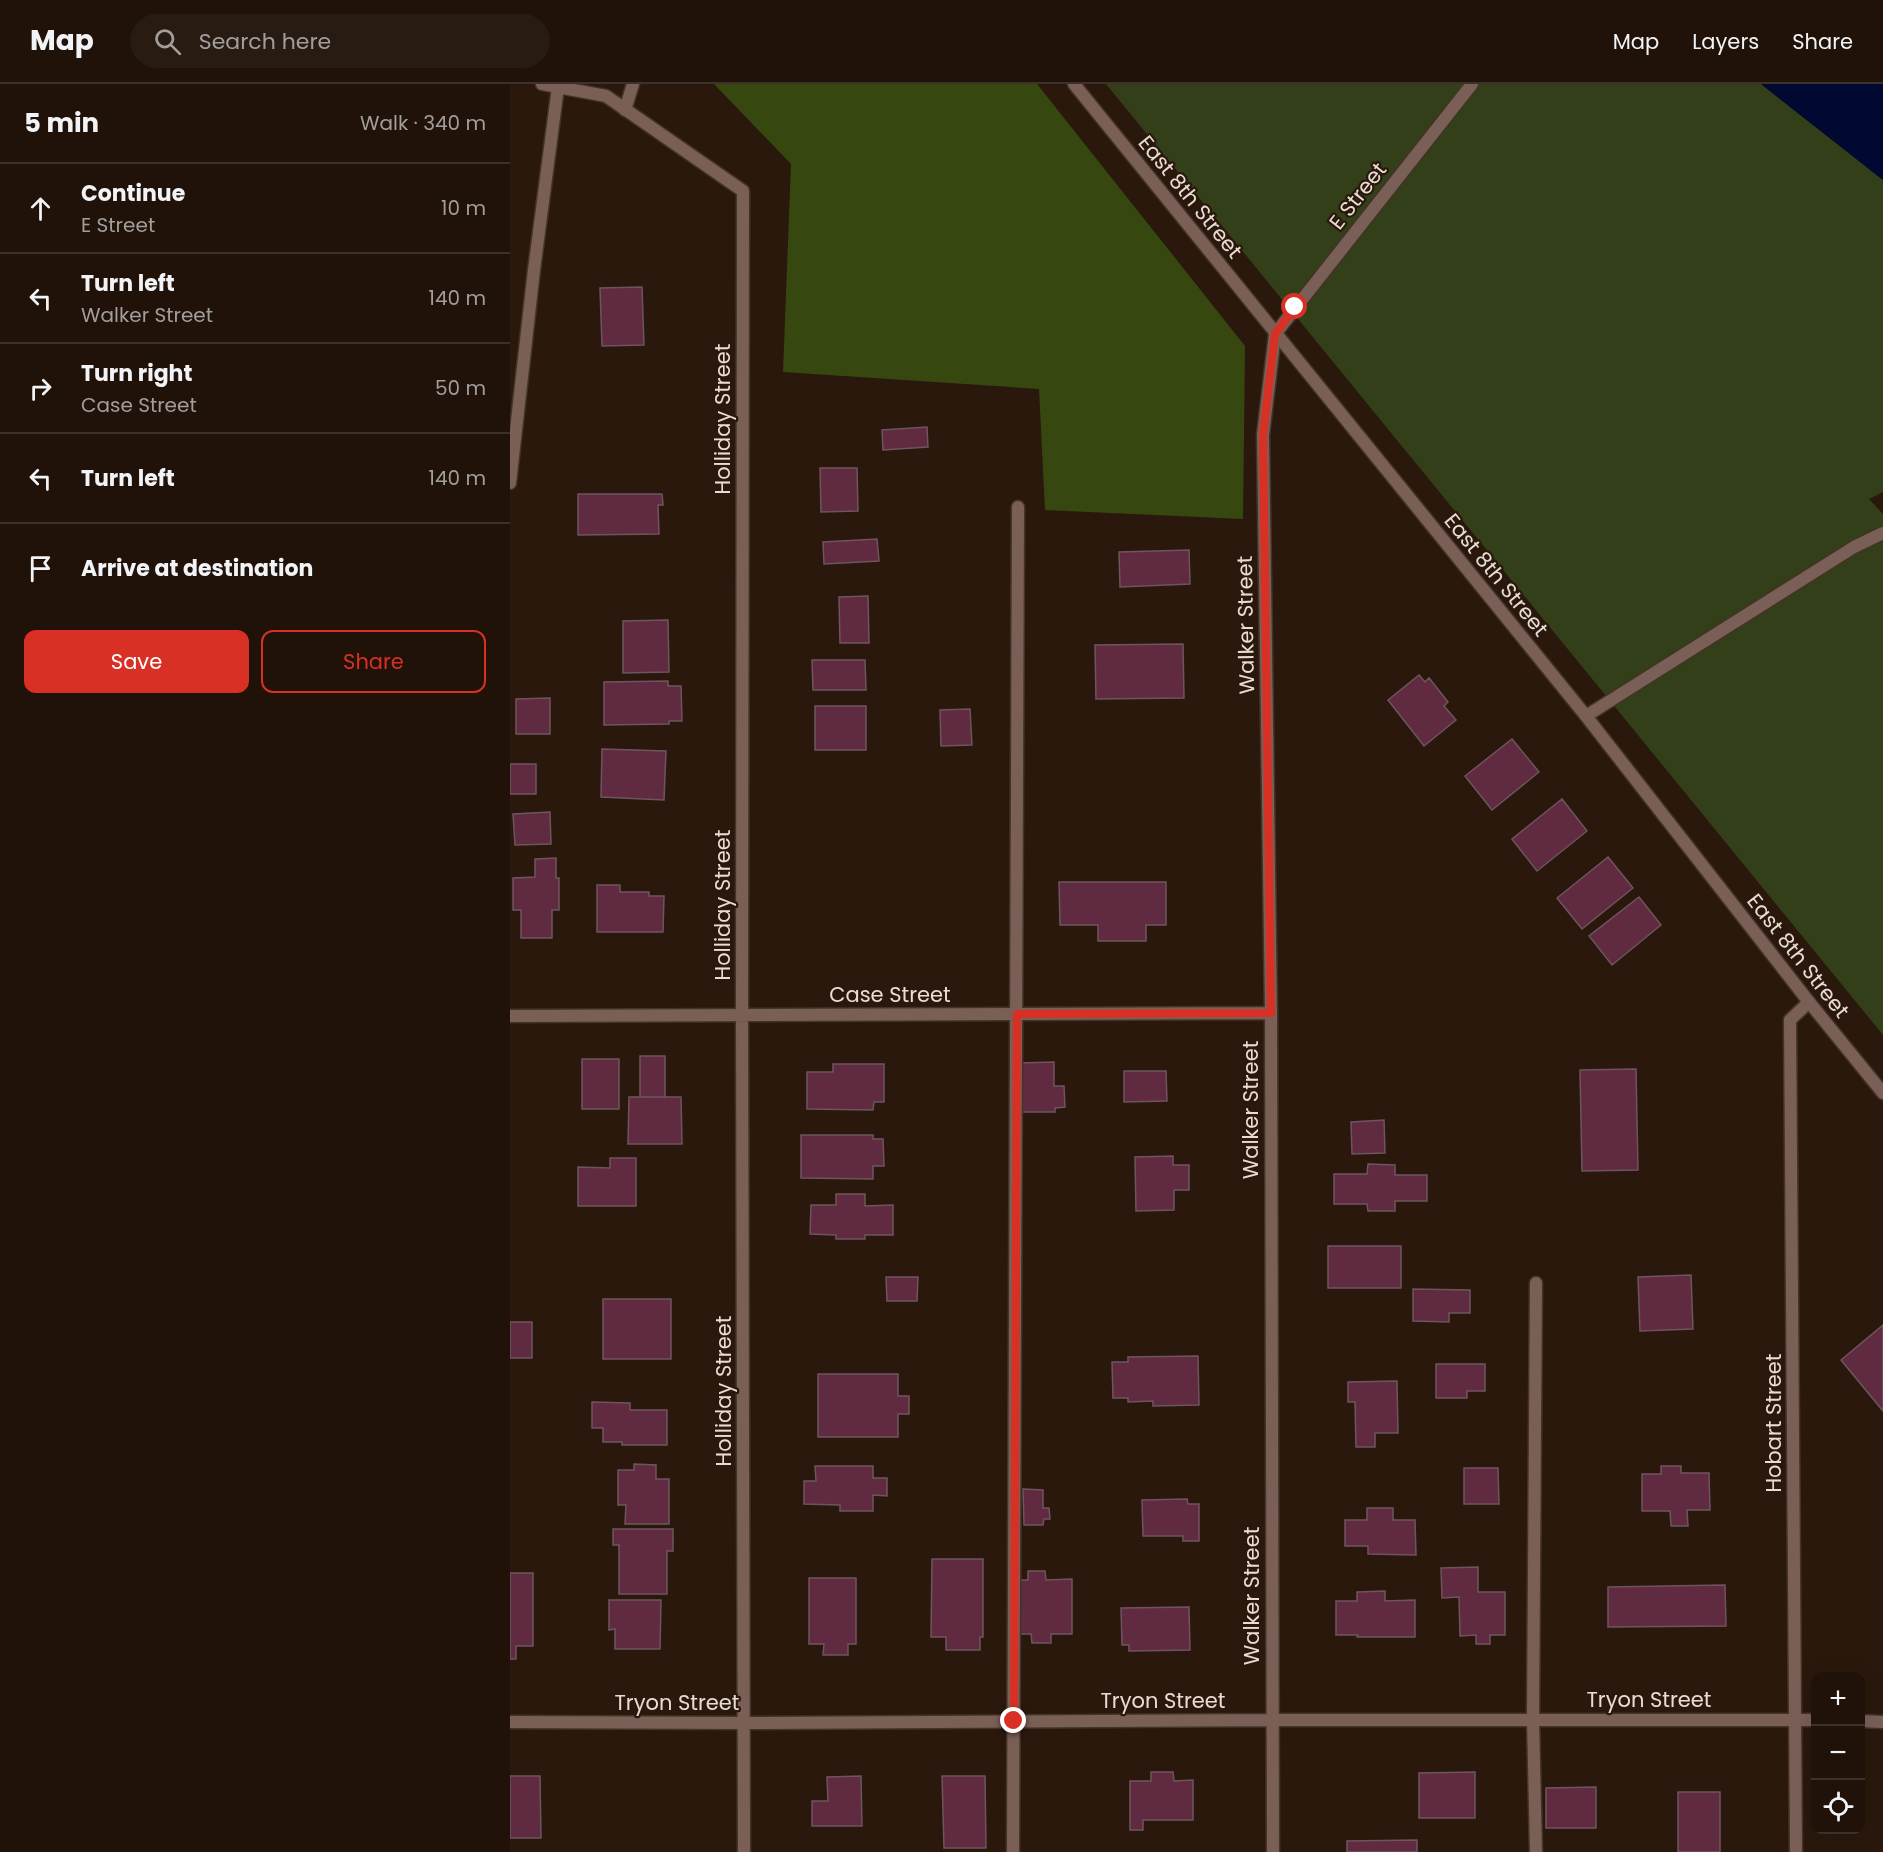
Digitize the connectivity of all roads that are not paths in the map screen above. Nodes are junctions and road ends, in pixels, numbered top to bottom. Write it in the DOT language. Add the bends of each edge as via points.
graph roads {
  1 [pos="542,84"];
  2 [pos="633,84"];
  3 [pos="1074,84"];
  4 [pos="1472,84"];
  5 [pos="558,87"];
  6 [pos="626,110"];
  7 [pos="1275,334"];
  8 [pos="510,483"];
  9 [pos="1018,507"];
  10 [pos="1883,533"];
  11 [pos="1586,716"];
  12 [pos="1809,1002"];
  13 [pos="1271,1013"];
  14 [pos="742,1014"];
  15 [pos="1017,1014"];
  16 [pos="510,1016"];
  17 [pos="1883,1093"];
  18 [pos="1536,1283"];
  19 [pos="1533,1719"];
  20 [pos="1795,1719"];
  21 [pos="1272,1720"];
  22 [pos="1811,1720"];
  23 [pos="1014,1721"];
  24 [pos="1865,1721"];
  25 [pos="510,1722"];
  26 [pos="1883,1722"];
  27 [pos="745,1723"];
  28 [pos="744,1852"];
  29 [pos="1013,1852"];
  30 [pos="1273,1852"];
  31 [pos="1536,1852"];
  32 [pos="1796,1852"];
  1 -- 5 [label="street, Holliday Street"];
  2 -- 6 [label="street"];
  3 -- 7 [label="street, East 8th Street"];
  4 -- 7 [label="street, E Street"];
  5 -- 6 [label="street, Holliday Street" via="606,96"];
  5 -- 8 [label="street"];
  6 -- 14 [label="street, Holliday Street" via="743,191"];
  7 -- 11 [label="street, East 8th Street"];
  7 -- 13 [label="street, Walker Street" via="1263,435"];
  9 -- 15 [label="street"];
  10 -- 11 [label="street" via="1854,547"];
  11 -- 12 [label="street, East 8th Street"];
  12 -- 17 [label="street, East 8th Street"];
  12 -- 20 [label="street, Hobart Street" via="1790,1020"];
  13 -- 15 [label="street, Case Street"];
  13 -- 21 [label="street, Walker Street"];
  14 -- 15 [label="street, Case Street"];
  14 -- 16 [label="street, Case Street"];
  14 -- 27 [label="street, Holliday Street"];
  15 -- 23 [label="street"];
  18 -- 19 [label="street"];
  19 -- 20 [label="street, Tryon Street"];
  19 -- 21 [label="street, Tryon Street"];
  19 -- 31 [label="street"];
  20 -- 22 [label="street, Tryon Street"];
  20 -- 32 [label="street, Hobart Street"];
  21 -- 23 [label="street, Tryon Street"];
  21 -- 30 [label="street, Walker Street"];
  23 -- 27 [label="street, Tryon Street"];
  23 -- 29 [label="street"];
  24 -- 26 [label="street"];
  25 -- 27 [label="street, Tryon Street"];
  27 -- 28 [label="street, Holliday Street"];
}
